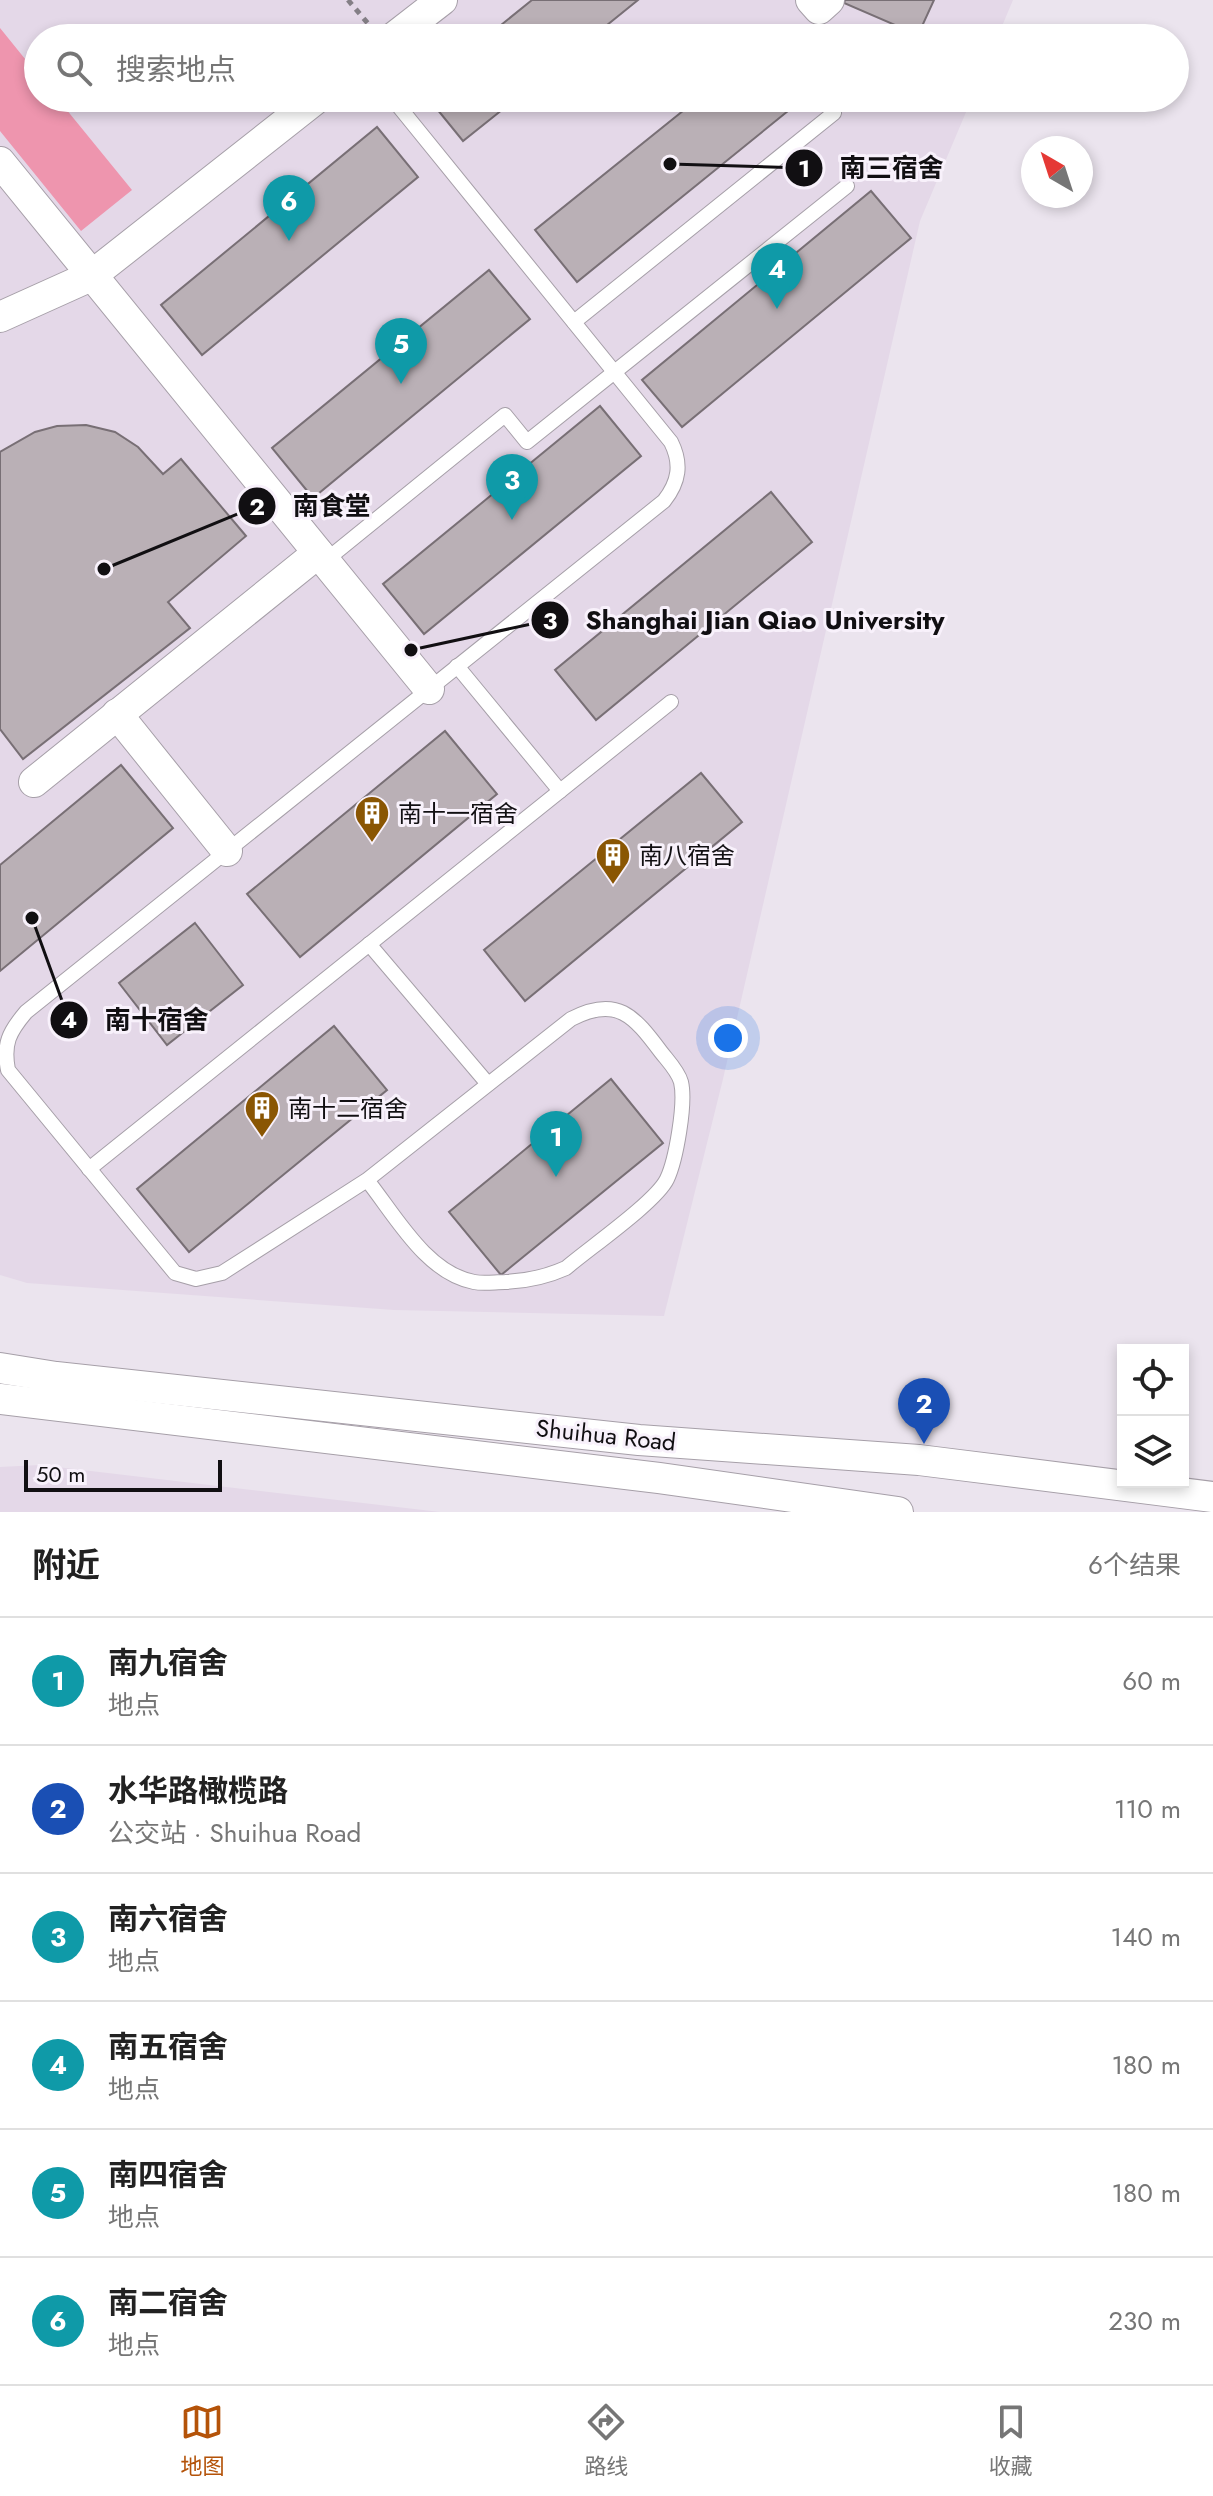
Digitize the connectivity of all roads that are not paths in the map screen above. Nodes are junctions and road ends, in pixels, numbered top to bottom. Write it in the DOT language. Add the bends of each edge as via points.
graph roads {
  1 [pos="442,0"];
  2 [pos="811,0"];
  3 [pos="829,0"];
  4 [pos="411,24"];
  5 [pos="299,112"];
  6 [pos="403,112"];
  7 [pos="834,113"];
  8 [pos="0,162"];
  9 [pos="847,186"];
  10 [pos="91,276"];
  11 [pos="0,317"];
  12 [pos="574,322"];
  13 [pos="614,371"];
  14 [pos="322,557"];
  15 [pos="457,666"];
  16 [pos="429,689"];
  17 [pos="671,702"];
  18 [pos="117,714"];
  19 [pos="34,782"];
  20 [pos="560,791"];
  21 [pos="227,851"];
  22 [pos="369,944"];
  23 [pos="488,1084"];
  24 [pos="89,1169"];
  25 [pos="367,1180"];
  26 [pos="0,1368"];
  27 [pos="0,1399"];
  28 [pos="1213,1497"];
  29 [pos="898,1512"];
  1 -- 4 [label="street"];
  2 -- 3 [label="street" via="819,9"];
  5 -- 10 [label="street"];
  6 -- 12 [label="lane"];
  7 -- 12 [label="lane"];
  8 -- 10 [label="street"];
  9 -- 13 [label="lane"];
  10 -- 11 [label="street"];
  10 -- 14 [label="street"];
  12 -- 13 [label="lane"];
  13 -- 14 [label="lane" via="527,442 505,415"];
  13 -- 15 [label="lane" via="671,442 678,463 674,489"];
  14 -- 16 [label="street"];
  14 -- 18 [label="street"];
  15 -- 16 [label="lane"];
  15 -- 20 [label="lane"];
  16 -- 21 [label="lane"];
  17 -- 20 [label="lane"];
  18 -- 19 [label="street"];
  18 -- 21 [label="street"];
  20 -- 22 [label="lane"];
  21 -- 24 [label="lane" via="26,1012 10,1031 4,1049 8,1070"];
  22 -- 23 [label="lane"];
  22 -- 24 [label="lane"];
  23 -- 25 [label="lane"];
  23 -- 25 [label="lane" via="587,1010 616,1008 629,1015 681,1083 679,1124 665,1183 566,1268 530,1280 475,1282 426,1254"];
  24 -- 25 [label="lane" via="175,1273 196,1279 222,1273"];
  26 -- 28 [label="street, Shuihua Road" via="639,1440 919,1460"];
  27 -- 29 [label="street, Shuihua Road"];
}
